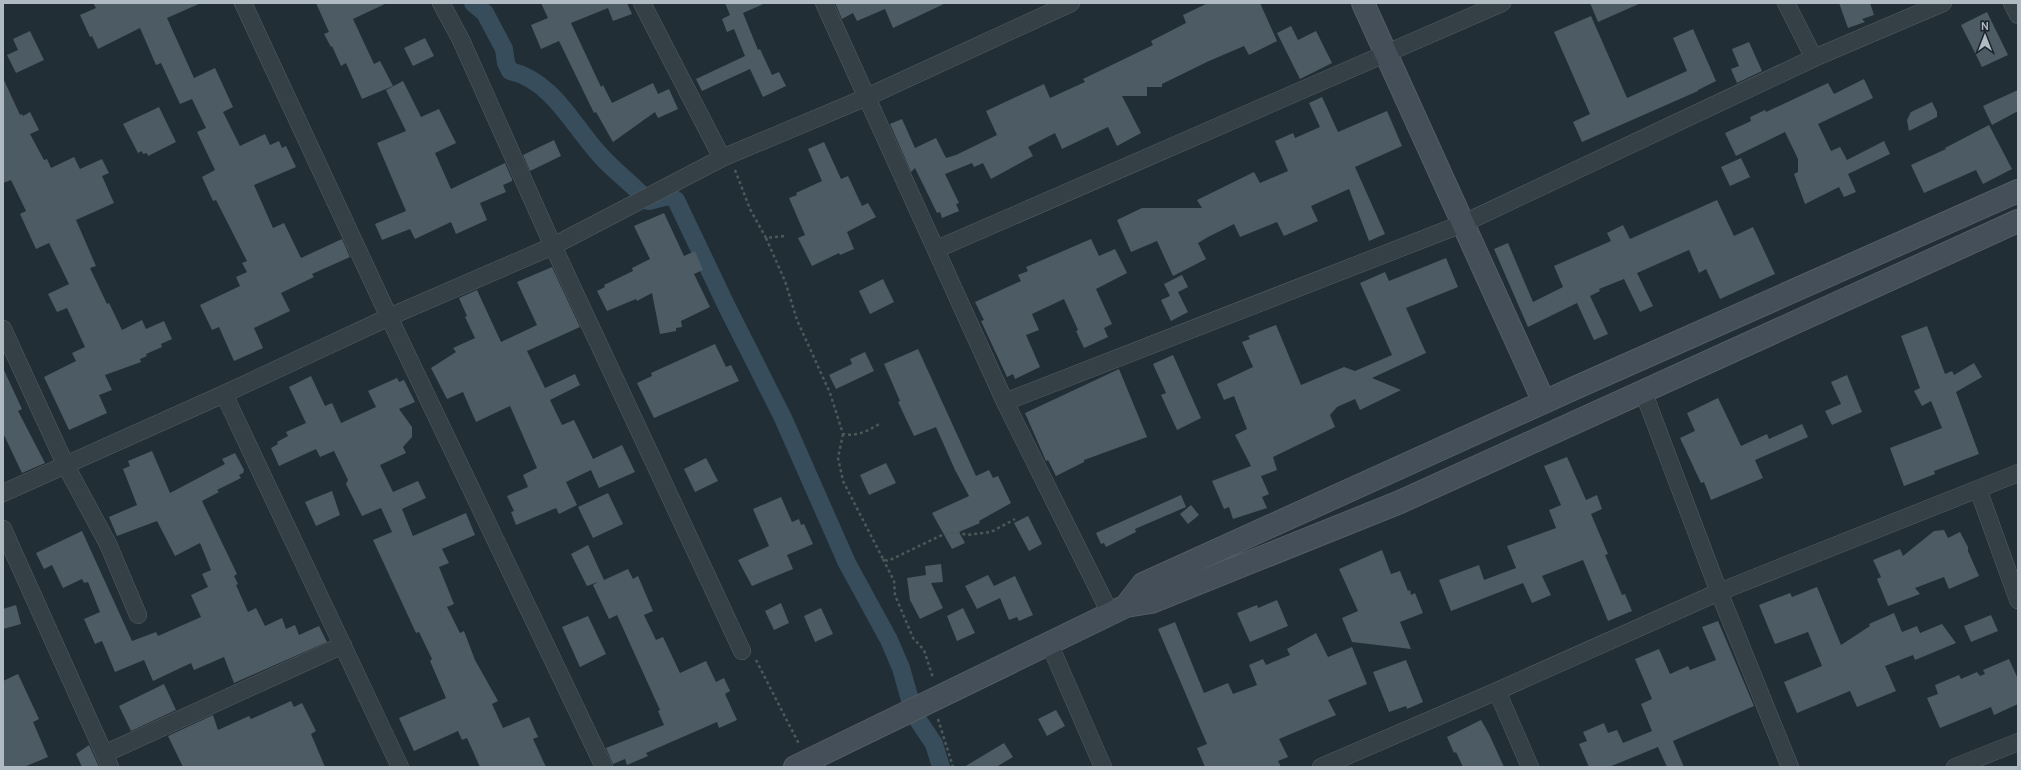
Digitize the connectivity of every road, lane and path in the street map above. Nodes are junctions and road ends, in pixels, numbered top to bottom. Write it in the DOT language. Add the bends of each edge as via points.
graph roads {
  1 [pos="243,3"];
  2 [pos="441,3"];
  3 [pos="642,3"];
  4 [pos="824,3"];
  5 [pos="1071,3"];
  6 [pos="1363,3"];
  7 [pos="1502,3"];
  8 [pos="1786,3"];
  9 [pos="1942,3"];
  10 [pos="2012,3"];
  11 [pos="2018,15"];
  12 [pos="1386,55"];
  13 [pos="1814,58"];
  14 [pos="867,97"];
  15 [pos="726,156"];
  16 [pos="2018,190"];
  17 [pos="2018,221"];
  18 [pos="1462,224"];
  19 [pos="785,236"];
  20 [pos="766,238"];
  21 [pos="554,246"];
  22 [pos="937,249"];
  23 [pos="388,317"];
  24 [pos="3,329"];
  25 [pos="1577,387"];
  26 [pos="1642,391"];
  27 [pos="224,394"];
  28 [pos="1005,402"];
  29 [pos="1544,402"];
  30 [pos="1591,414"];
  31 [pos="881,422"];
  32 [pos="843,434"];
  33 [pos="66,466"];
  34 [pos="1387,473"];
  35 [pos="2018,473"];
  36 [pos="1978,489"];
  37 [pos="3,492"];
  38 [pos="1400,502"];
  39 [pos="1015,519"];
  40 [pos="3,529"];
  41 [pos="883,559"];
  42 [pos="1719,592"];
  43 [pos="2018,600"];
  44 [pos="1118,610"];
  45 [pos="138,615"];
  46 [pos="1049,643"];
  47 [pos="343,645"];
  48 [pos="748,655"];
  49 [pos="936,682"];
  50 [pos="1497,691"];
  51 [pos="937,716"];
  52 [pos="2018,742"];
  53 [pos="107,760"];
  54 [pos="801,765"];
  55 [pos="400,767"];
  56 [pos="604,767"];
  57 [pos="953,767"];
  58 [pos="1103,767"];
  59 [pos="1321,767"];
  60 [pos="1530,767"];
  61 [pos="1790,767"];
  62 [pos="1955,767"];
  1 -- 23 [label="street"];
  2 -- 21 [label="street" via="461,40"];
  3 -- 15 [label="street"];
  4 -- 14 [label="street"];
  5 -- 14 [label="street"];
  6 -- 12 [label="street"];
  7 -- 12 [label="street"];
  8 -- 13 [label="street"];
  9 -- 13 [label="street"];
  10 -- 11 [label="street"];
  12 -- 18 [label="street"];
  12 -- 22 [label="street"];
  13 -- 18 [label="street"];
  14 -- 15 [label="street"];
  14 -- 22 [label="street"];
  15 -- 20 [label="path"];
  15 -- 21 [label="street"];
  16 -- 25 [label="street"];
  17 -- 26 [label="street"];
  18 -- 28 [label="street"];
  18 -- 29 [label="street"];
  19 -- 20 [label="path"];
  20 -- 32 [label="path" via="786,281 797,320 830,393"];
  21 -- 23 [label="street"];
  21 -- 48 [label="street"];
  22 -- 28 [label="street"];
  23 -- 27 [label="street"];
  23 -- 56 [label="street"];
  24 -- 33 [label="street"];
  25 -- 29 [label="street"];
  25 -- 30 [label="street"];
  26 -- 30 [label="street"];
  26 -- 42 [label="street"];
  27 -- 33 [label="street"];
  27 -- 47 [label="street"];
  28 -- 44 [label="street"];
  29 -- 34 [label="street"];
  30 -- 38 [label="street"];
  31 -- 32 [label="path" via="868,431 852,436"];
  32 -- 41 [label="path" via="838,458 843,481"];
  33 -- 37 [label="street"];
  33 -- 45 [label="street" via="108,544"];
  34 -- 38 [label="street"];
  34 -- 44 [label="street" via="1143,584"];
  35 -- 36 [label="street"];
  36 -- 42 [label="street"];
  36 -- 43 [label="street"];
  38 -- 44 [label="street" via="1151,602"];
  39 -- 41 [label="path" via="991,532 967,535 956,532 942,535 888,561"];
  40 -- 53 [label="street"];
  41 -- 49 [label="path" via="894,581 895,595 913,638 924,650 930,674"];
  42 -- 50 [label="street"];
  42 -- 61 [label="street"];
  44 -- 46 [label="street"];
  46 -- 54 [label="street"];
  46 -- 58 [label="street"];
  47 -- 53 [label="street"];
  47 -- 55 [label="street"];
  48 -- 54 [label="path" via="780,704"];
  50 -- 59 [label="street"];
  50 -- 60 [label="street"];
  51 -- 57 [label="path"];
  52 -- 62 [label="street"];
}
